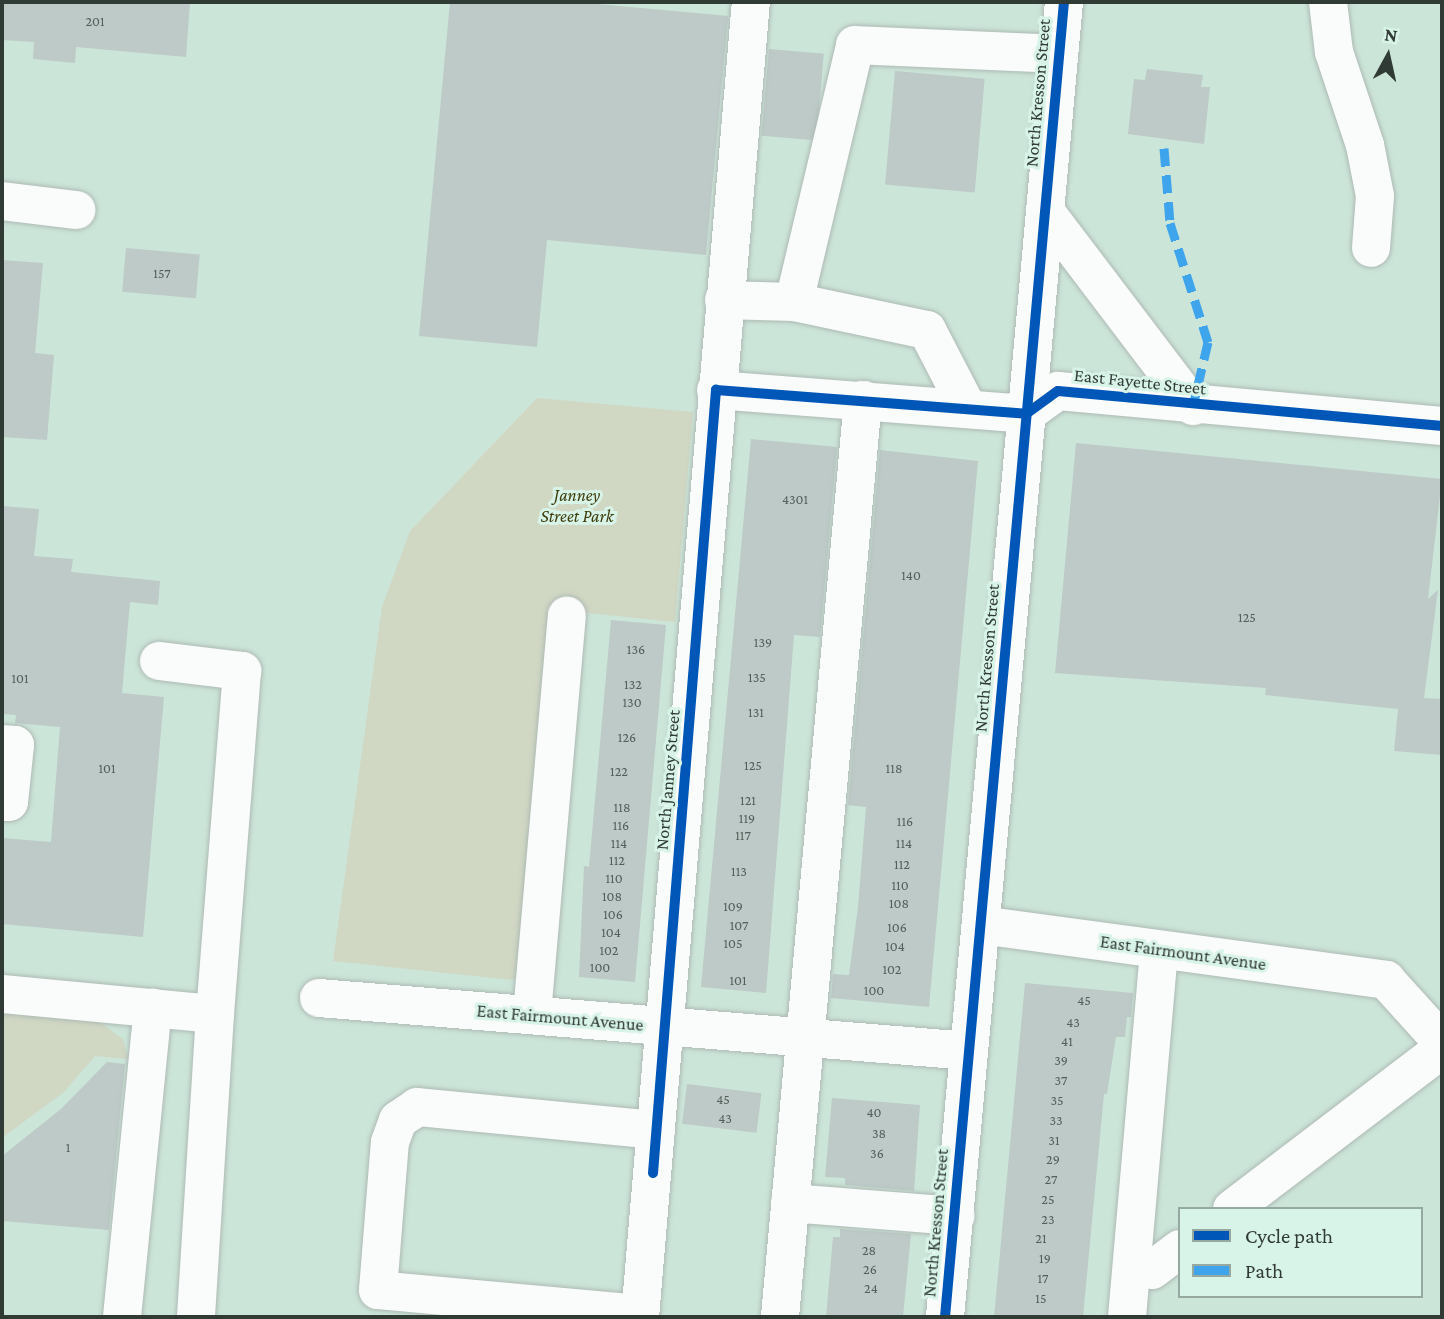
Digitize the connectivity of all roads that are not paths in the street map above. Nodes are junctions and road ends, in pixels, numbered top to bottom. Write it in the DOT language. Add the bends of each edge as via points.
graph roads {
  1 [pos="751,2"];
  2 [pos="1063,2"];
  3 [pos="1328,2"];
  4 [pos="1059,54"];
  5 [pos="2,201"];
  6 [pos="76,210"];
  7 [pos="1045,211"];
  8 [pos="1371,248"];
  9 [pos="724,300"];
  10 [pos="794,302"];
  11 [pos="716,390"];
  12 [pos="863,400"];
  13 [pos="1194,406"];
  14 [pos="968,409"];
  15 [pos="1026,414"];
  16 [pos="1442,426"];
  17 [pos="567,616"];
  18 [pos="159,661"];
  19 [pos="2,744"];
  20 [pos="2,802"];
  21 [pos="981,926"];
  22 [pos="1159,950"];
  23 [pos="2,994"];
  24 [pos="319,998"];
  25 [pos="153,1008"];
  26 [pos="215,1014"];
  27 [pos="532,1014"];
  28 [pos="666,1028"];
  29 [pos="803,1038"];
  30 [pos="1442,1042"];
  31 [pos="1442,1049"];
  32 [pos="969,1051"];
  33 [pos="656,1130"];
  34 [pos="790,1203"];
  35 [pos="1235,1207"];
  36 [pos="954,1216"];
  37 [pos="640,1316"];
  38 [pos="122,1317"];
  39 [pos="196,1317"];
  40 [pos="780,1317"];
  41 [pos="946,1317"];
  42 [pos="1127,1317"];
  1 -- 9 [label="street, North Janney Street"];
  2 -- 4 [label="street, North Kresson Street"];
  3 -- 8 [label="street" via="1334,52 1365,145 1375,196"];
  4 -- 7 [label="street, North Kresson Street"];
  4 -- 10 [label="street" via="855,45"];
  5 -- 6 [label="street"];
  7 -- 13 [label="street, East Fayette Street"];
  7 -- 15 [label="street, North Kresson Street"];
  9 -- 10 [label="street"];
  9 -- 11 [label="street, North Janney Street"];
  10 -- 14 [label="street" via="928,330"];
  11 -- 12 [label="street"];
  11 -- 28 [label="street, North Janney Street"];
  12 -- 14 [label="street"];
  12 -- 29 [label="street"];
  13 -- 15 [label="street, East Fayette Street" via="1058,391"];
  13 -- 16 [label="street, East Fayette Street"];
  14 -- 15 [label="street"];
  15 -- 21 [label="street, North Kresson Street"];
  17 -- 27 [label="street"];
  18 -- 26 [label="street" via="243,671"];
  19 -- 20 [label="street" via="15,746 9,803"];
  21 -- 22 [label="street, East Fairmount Avenue"];
  21 -- 32 [label="street, North Kresson Street"];
  22 -- 30 [label="street, East Fairmount Avenue" via="1386,980"];
  22 -- 42 [label="street"];
  23 -- 25 [label="street"];
  24 -- 27 [label="street, East Fairmount Avenue"];
  25 -- 26 [label="street"];
  25 -- 38 [label="street" via="136,1219"];
  26 -- 39 [label="street"];
  27 -- 28 [label="street, East Fairmount Avenue"];
  28 -- 29 [label="street, East Fairmount Avenue"];
  28 -- 33 [label="street, North Janney Street"];
  29 -- 32 [label="street, East Fairmount Avenue"];
  29 -- 34 [label="street"];
  31 -- 35 [label="street"];
  32 -- 36 [label="street, North Kresson Street"];
  33 -- 37 [label="street, North Janney Street"];
  33 -- 37 [label="street" via="417,1107 398,1119 389,1155 377,1290"];
  34 -- 36 [label="street"];
  34 -- 40 [label="street"];
  36 -- 41 [label="street, North Kresson Street"];
}
